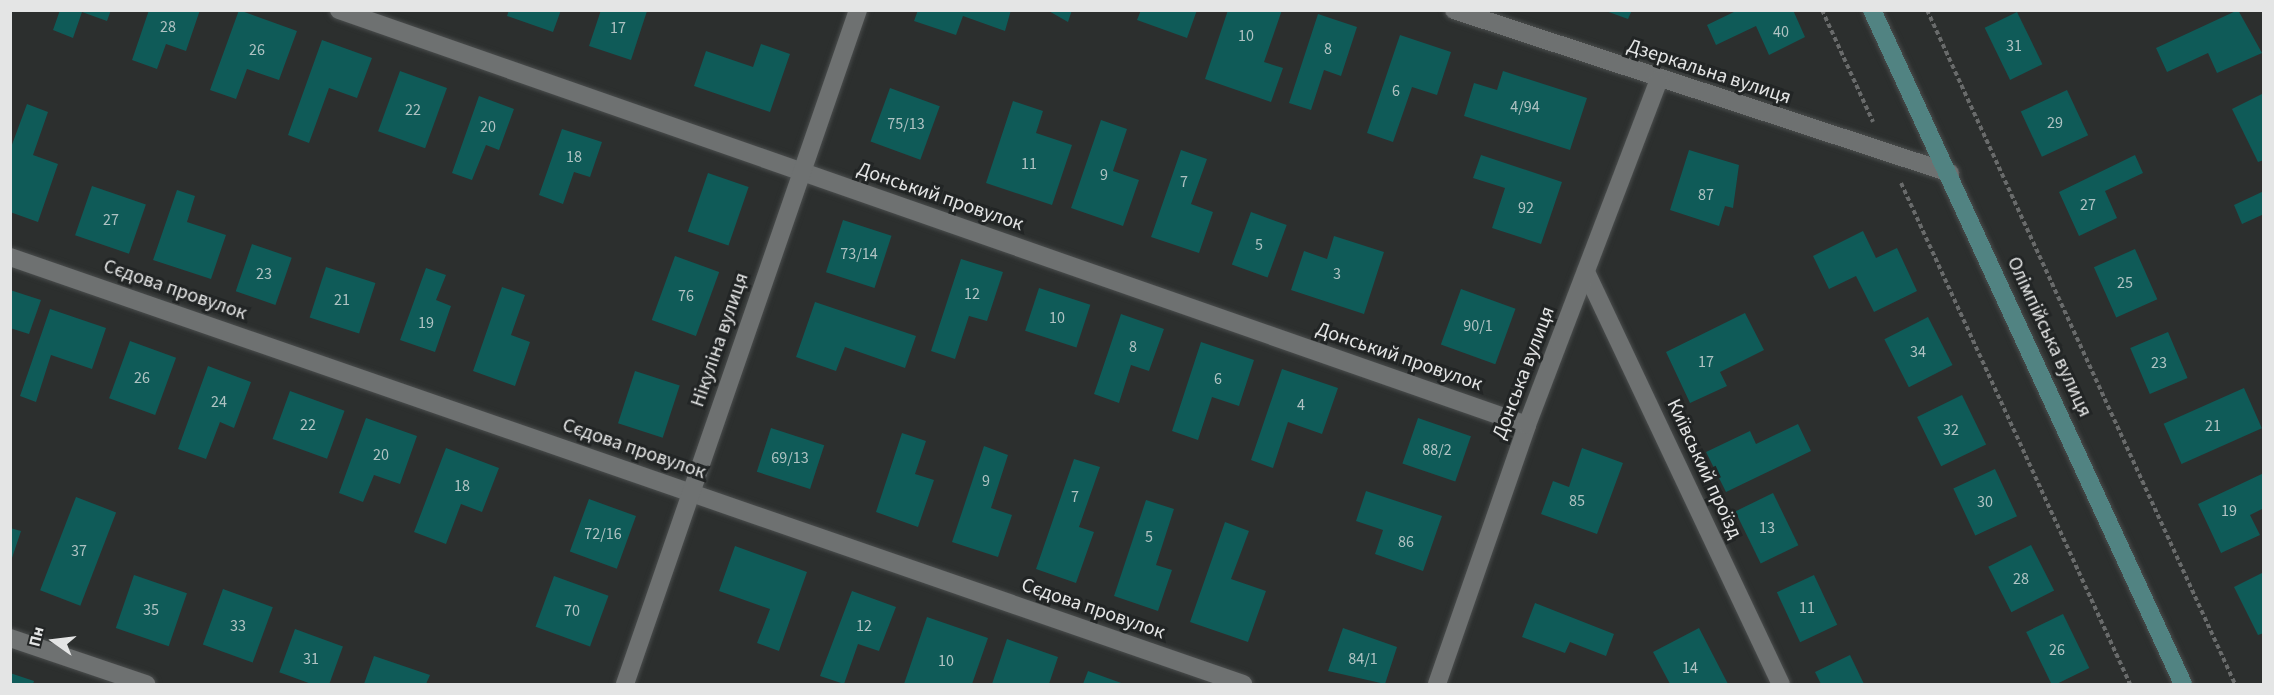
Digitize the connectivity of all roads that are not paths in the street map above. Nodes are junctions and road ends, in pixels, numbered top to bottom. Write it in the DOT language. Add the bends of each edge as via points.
graph roads {
  1 [pos="339,10"];
  2 [pos="858,10"];
  3 [pos="1454,10"];
  4 [pos="1872,10"];
  5 [pos="1659,79"];
  6 [pos="802,172"];
  7 [pos="1950,173"];
  8 [pos="10,256"];
  9 [pos="1587,272"];
  10 [pos="1527,425"];
  11 [pos="691,493"];
  12 [pos="10,638"];
  13 [pos="146,684"];
  14 [pos="625,684"];
  15 [pos="1243,684"];
  16 [pos="1437,684"];
  17 [pos="1781,684"];
  18 [pos="2183,684"];
  1 -- 6 [label="street, Донський провулок"];
  2 -- 6 [label="street, Нікуліна вулиця"];
  3 -- 5 [label="street, Дзеркальна вулиця"];
  4 -- 7 [label="main road, Олімпійська вулиця"];
  5 -- 7 [label="street, Дзеркальна вулиця"];
  5 -- 9 [label="street, Донська вулиця"];
  6 -- 10 [label="street, Донський провулок"];
  6 -- 11 [label="street, Нікуліна вулиця"];
  7 -- 18 [label="main road, Олімпійська вулиця"];
  8 -- 11 [label="street, Сєдова провулок"];
  9 -- 10 [label="street, Донська вулиця"];
  9 -- 17 [label="street, Київський проїзд"];
  10 -- 16 [label="street, Донська вулиця"];
  11 -- 14 [label="street, Нікуліна вулиця"];
  11 -- 15 [label="street, Сєдова провулок"];
  12 -- 13 [label="street"];
}
